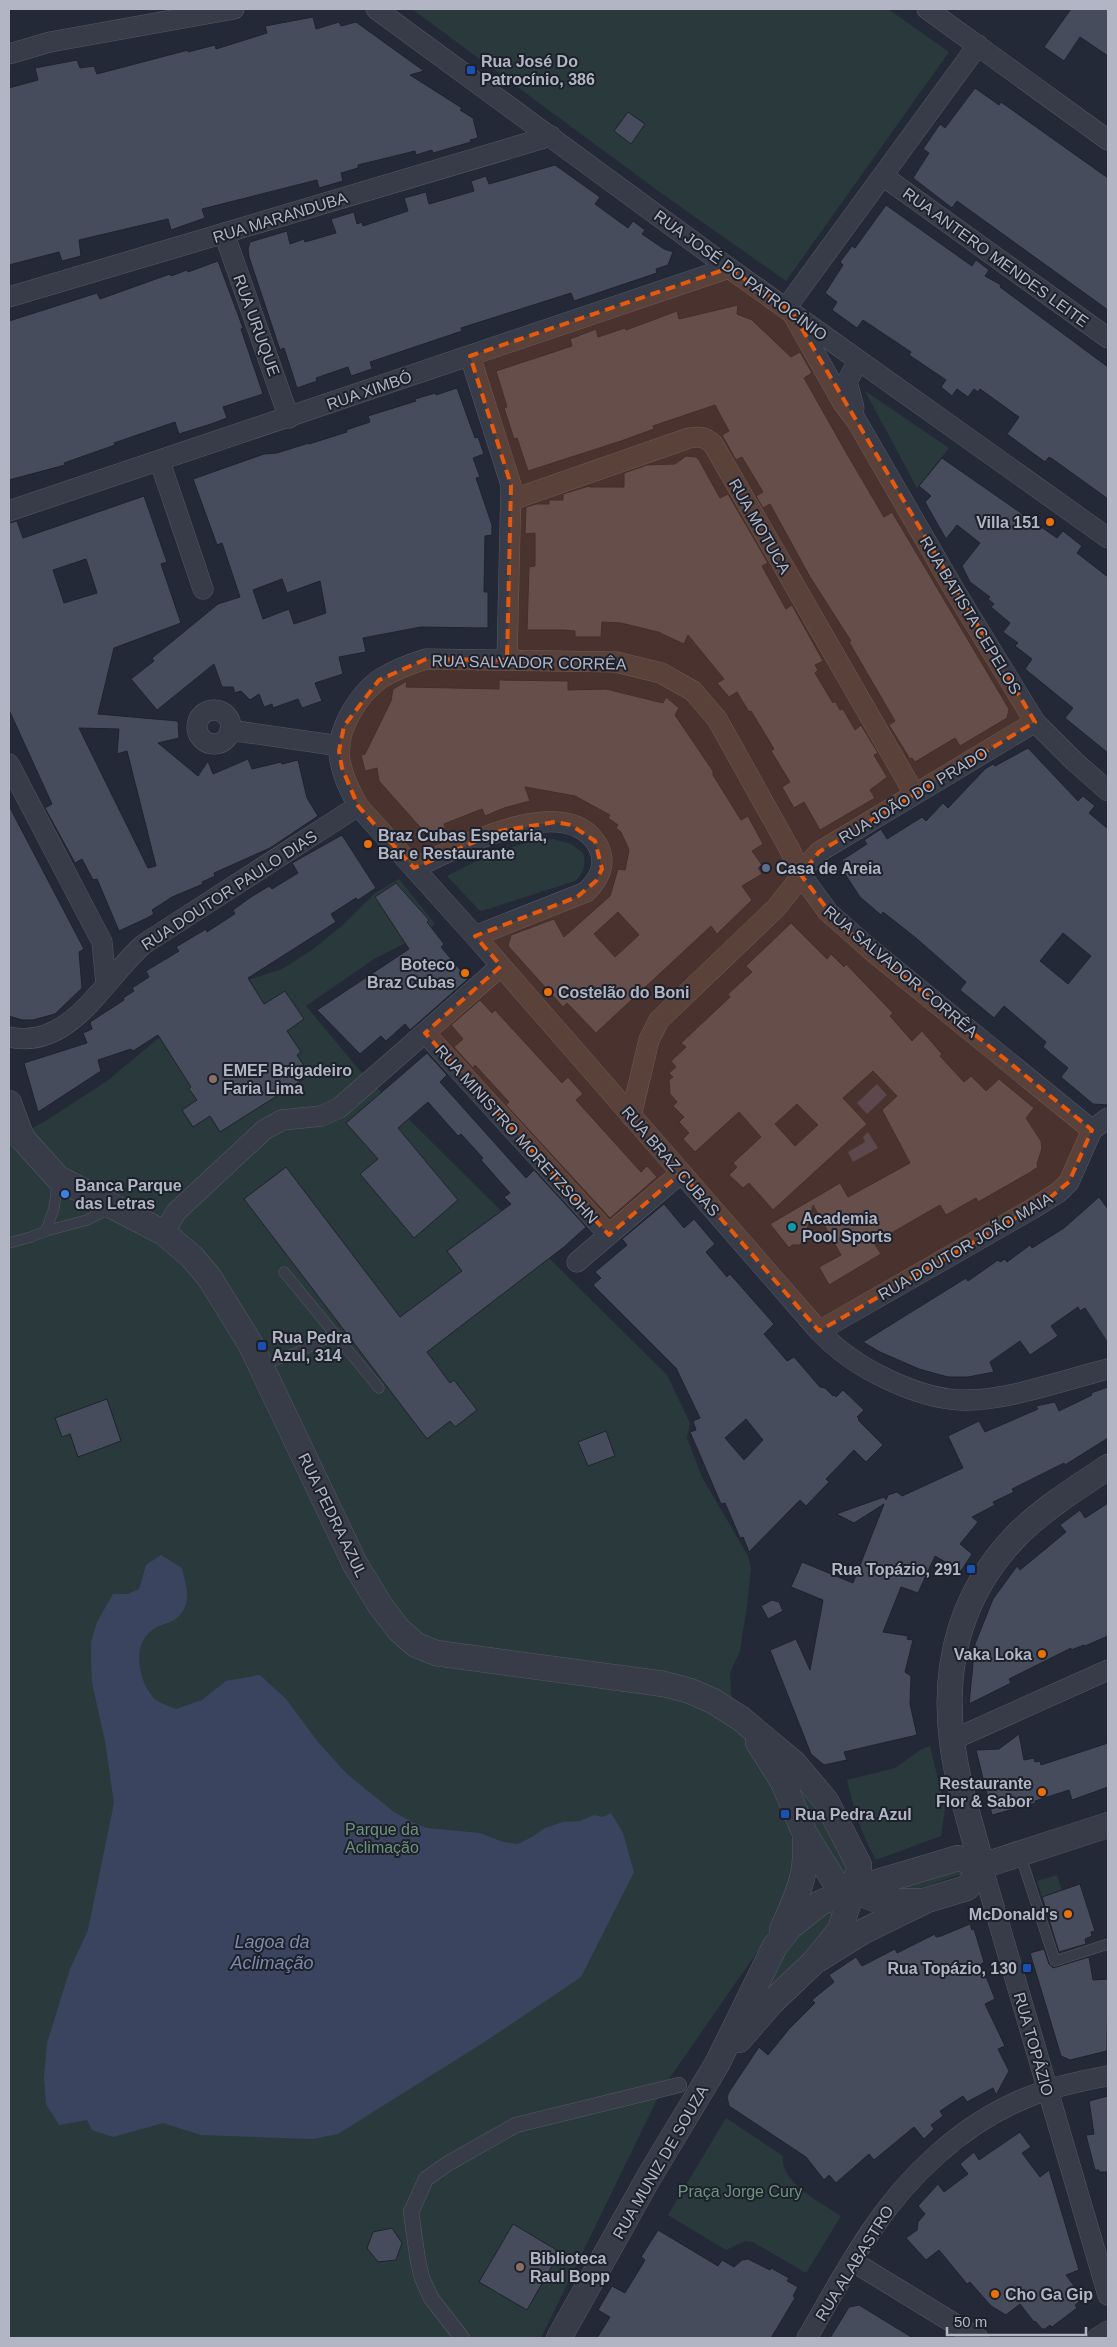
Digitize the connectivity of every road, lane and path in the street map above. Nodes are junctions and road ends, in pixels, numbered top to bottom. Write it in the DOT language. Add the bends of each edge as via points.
graph roads {
  1 [pos="234,9"];
  2 [pos="376,9"];
  3 [pos="927,9"];
  4 [pos="978,45"];
  5 [pos="9,54"];
  6 [pos="551,136"];
  7 [pos="1108,140"];
  8 [pos="883,176"];
  9 [pos="224,233"];
  10 [pos="730,268"];
  11 [pos="9,297"];
  12 [pos="789,310"];
  13 [pos="1108,338"];
  14 [pos="470,356"];
  15 [pos="858,361"];
  16 [pos="289,418"];
  17 [pos="856,420"];
  18 [pos="160,462"];
  19 [pos="511,500"];
  20 [pos="9,512"];
  21 [pos="1108,538"];
  22 [pos="203,590"];
  23 [pos="507,660"];
  24 [pos="1035,722"];
  25 [pos="230,730"];
  26 [pos="340,746"];
  27 [pos="9,764"];
  28 [pos="1108,791"];
  29 [pos="914,794"];
  30 [pos="358,806"];
  31 [pos="414,868"];
  32 [pos="801,875"];
  33 [pos="474,936"];
  34 [pos="501,966"];
  35 [pos="106,984"];
  36 [pos="425,1033"];
  37 [pos="9,1037"];
  38 [pos="9,1103"];
  39 [pos="631,1116"];
  40 [pos="1100,1124"];
  41 [pos="15,1133"];
  42 [pos="682,1173"];
  43 [pos="58,1178"];
  44 [pos="115,1206"];
  45 [pos="46,1230"];
  46 [pos="164,1233"];
  47 [pos="609,1236"];
  48 [pos="9,1243"];
  49 [pos="577,1262"];
  50 [pos="284,1272"];
  51 [pos="819,1331"];
  52 [pos="334,1335"];
  53 [pos="260,1365"];
  54 [pos="1108,1369"];
  55 [pos="379,1388"];
  56 [pos="1108,1467"];
  57 [pos="1108,1670"];
  58 [pos="750,1728"];
  59 [pos="952,1740"];
  60 [pos="1108,1825"];
  61 [pos="805,1834"];
  62 [pos="1020,1854"];
  63 [pos="982,1866"];
  64 [pos="852,1890"];
  65 [pos="927,1900"];
  66 [pos="1108,1944"];
  67 [pos="775,1946"];
  68 [pos="814,1962"];
  69 [pos="717,2064"];
  70 [pos="1108,2076"];
  71 [pos="679,2085"];
  72 [pos="1048,2090"];
  73 [pos="852,2261"];
  74 [pos="1108,2296"];
  75 [pos="1108,2331"];
  76 [pos="462,2338"];
  77 [pos="559,2338"];
  78 [pos="808,2338"];
  79 [pos="978,2338"];
  80 [pos="1097,2338"];
  1 -- 5 [label="street" via="50,42"];
  2 -- 6 [label="street, RUA JOSÉ DO PATROCÍNIO"];
  3 -- 4 [label="street"];
  4 -- 7 [label="street"];
  4 -- 8 [label="street"];
  6 -- 9 [label="street, RUA MARANDUBA"];
  6 -- 10 [label="street, RUA JOSÉ DO PATROCÍNIO"];
  8 -- 12 [label="street"];
  8 -- 13 [label="street, RUA ANTERO MENDES LEITE"];
  9 -- 11 [label="street, RUA MARANDUBA"];
  9 -- 16 [label="street, RUA URUQUE"];
  10 -- 12 [label="street, RUA JOSÉ DO PATROCÍNIO"];
  10 -- 14 [label="street, RUA XIMBÓ"];
  12 -- 15 [label="street, RUA JOSÉ DO PATROCÍNIO"];
  12 -- 17 [label="street, RUA BATISTA CEPELOS"];
  14 -- 16 [label="street, RUA XIMBÓ"];
  14 -- 19 [label="street" via="511,485"];
  15 -- 17 [label="street, RUA BATISTA CEPELOS" via="847,382"];
  15 -- 21 [label="street, RUA JOSÉ DO PATROCÍNIO"];
  16 -- 18 [label="street, RUA XIMBÓ"];
  17 -- 24 [label="street, RUA BATISTA CEPELOS" via="955,592"];
  18 -- 20 [label="street, RUA XIMBÓ"];
  18 -- 22 [label="street"];
  19 -- 23 [label="street"];
  19 -- 29 [label="street, RUA MOTUCA" via="689,438 706,438"];
  23 -- 26 [label="street, RUA SALVADOR CORRÊA" via="426,659 403,667 379,680 360,700 344,726"];
  23 -- 32 [label="street, RUA SALVADOR CORRÊA" via="628,663 661,673 692,690 717,719"];
  24 -- 28 [label="street, RUA BATISTA CEPELOS"];
  24 -- 29 [label="street, RUA JOÃO DO PRADO"];
  25 -- 26 [label="street"];
  26 -- 30 [label="street, RUA BRAZ CUBAS" via="347,785"];
  27 -- 35 [label="street" via="102,942"];
  29 -- 32 [label="street, RUA JOÃO DO PRADO" via="819,852"];
  30 -- 31 [label="street, RUA BRAZ CUBAS"];
  30 -- 35 [label="street, RUA DOUTOR PAULO DIAS" via="144,944"];
  31 -- 33 [label="street, RUA BRAZ CUBAS"];
  31 -- 33 [label="street" via="500,832 537,822 571,825 595,841 601,854 602,869 586,892"];
  32 -- 39 [label="street, RUA JOÃO DO PRADO" via="776,907 659,1020 649,1040"];
  32 -- 40 [label="street, RUA SALVADOR CORRÊA" via="838,923"];
  33 -- 34 [label="street, RUA BRAZ CUBAS"];
  34 -- 36 [label="street"];
  34 -- 39 [label="street, RUA BRAZ CUBAS"];
  35 -- 37 [label="street, RUA DOUTOR PAULO DIAS" via="60,1030 43,1037"];
  36 -- 46 [label="street" via="335,1111 321,1116 282,1120 264,1130 176,1212"];
  36 -- 47 [label="street, RUA MINISTRO MORETZSOHN"];
  38 -- 41 [label="street"];
  39 -- 42 [label="street, RUA BRAZ CUBAS"];
  40 -- 51 [label="street, RUA DOUTOR JOÃO MAIA" via="1069,1182 1058,1192"];
  41 -- 43 [label="street, RUA PEDRA AZUL"];
  42 -- 47 [label="street"];
  42 -- 51 [label="street, RUA BRAZ CUBAS"];
  43 -- 44 [label="street, RUA PEDRA AZUL"];
  43 -- 45 [label="lane" via="54,1208"];
  44 -- 45 [label="lane" via="87,1220"];
  44 -- 46 [label="street, RUA PEDRA AZUL"];
  45 -- 48 [label="lane"];
  46 -- 53 [label="street, RUA PEDRA AZUL" via="209,1277"];
  47 -- 49 [label="street"];
  50 -- 52 [label="lane"];
  51 -- 54 [label="street, RUA BRAZ CUBAS" via="852,1360 875,1373 904,1387 951,1399 984,1398"];
  52 -- 53 [label="lane"];
  52 -- 55 [label="lane"];
  53 -- 58 [label="street, RUA PEDRA AZUL" via="355,1564 380,1605 399,1630 416,1645 436,1653 664,1684 713,1700"];
  56 -- 59 [label="street, RUA TOPÁZIO" via="1054,1503 1020,1532 983,1577 964,1613 956,1640 950,1680"];
  57 -- 59 [label="street"];
  58 -- 61 [label="street, RUA PEDRA AZUL" via="783,1782"];
  58 -- 64 [label="street, RUA PEDRA AZUL" via="794,1762 833,1813 859,1865"];
  59 -- 63 [label="street, RUA TOPÁZIO"];
  60 -- 62 [label="street"];
  61 -- 64 [label="street, RUA PEDRA AZUL" via="831,1879"];
  61 -- 67 [label="street" via="803,1881"];
  62 -- 63 [label="street"];
  62 -- 66 [label="lane" via="1055,1961"];
  63 -- 64 [label="street, RUA MUNIZ DE SOUZA" via="958,1858"];
  63 -- 65 [label="street, RUA MUNIZ DE SOUZA" via="967,1888"];
  63 -- 72 [label="street, RUA TOPÁZIO"];
  64 -- 65 [label="street" via="882,1902"];
  64 -- 67 [label="street, RUA MUNIZ DE SOUZA" via="820,1903 804,1914"];
  64 -- 68 [label="street" via="840,1930"];
  65 -- 68 [label="street, RUA MUNIZ DE SOUZA" via="864,1931"];
  67 -- 69 [label="street, RUA MUNIZ DE SOUZA"];
  68 -- 69 [label="street, RUA MUNIZ DE SOUZA" via="772,2002"];
  69 -- 77 [label="street, RUA MUNIZ DE SOUZA" via="648,2177"];
  70 -- 72 [label="street, RUA ALABASTRO"];
  71 -- 76 [label="street" via="516,2125 469,2150 426,2179 411,2212 420,2270 431,2298"];
  72 -- 73 [label="street, RUA ALABASTRO" via="1021,2100 979,2123 940,2153 904,2188"];
  72 -- 74 [label="street, RUA TOPÁZIO"];
  73 -- 78 [label="street, RUA ALABASTRO"];
  73 -- 79 [label="street"];
  75 -- 80 [label="street"];
}
